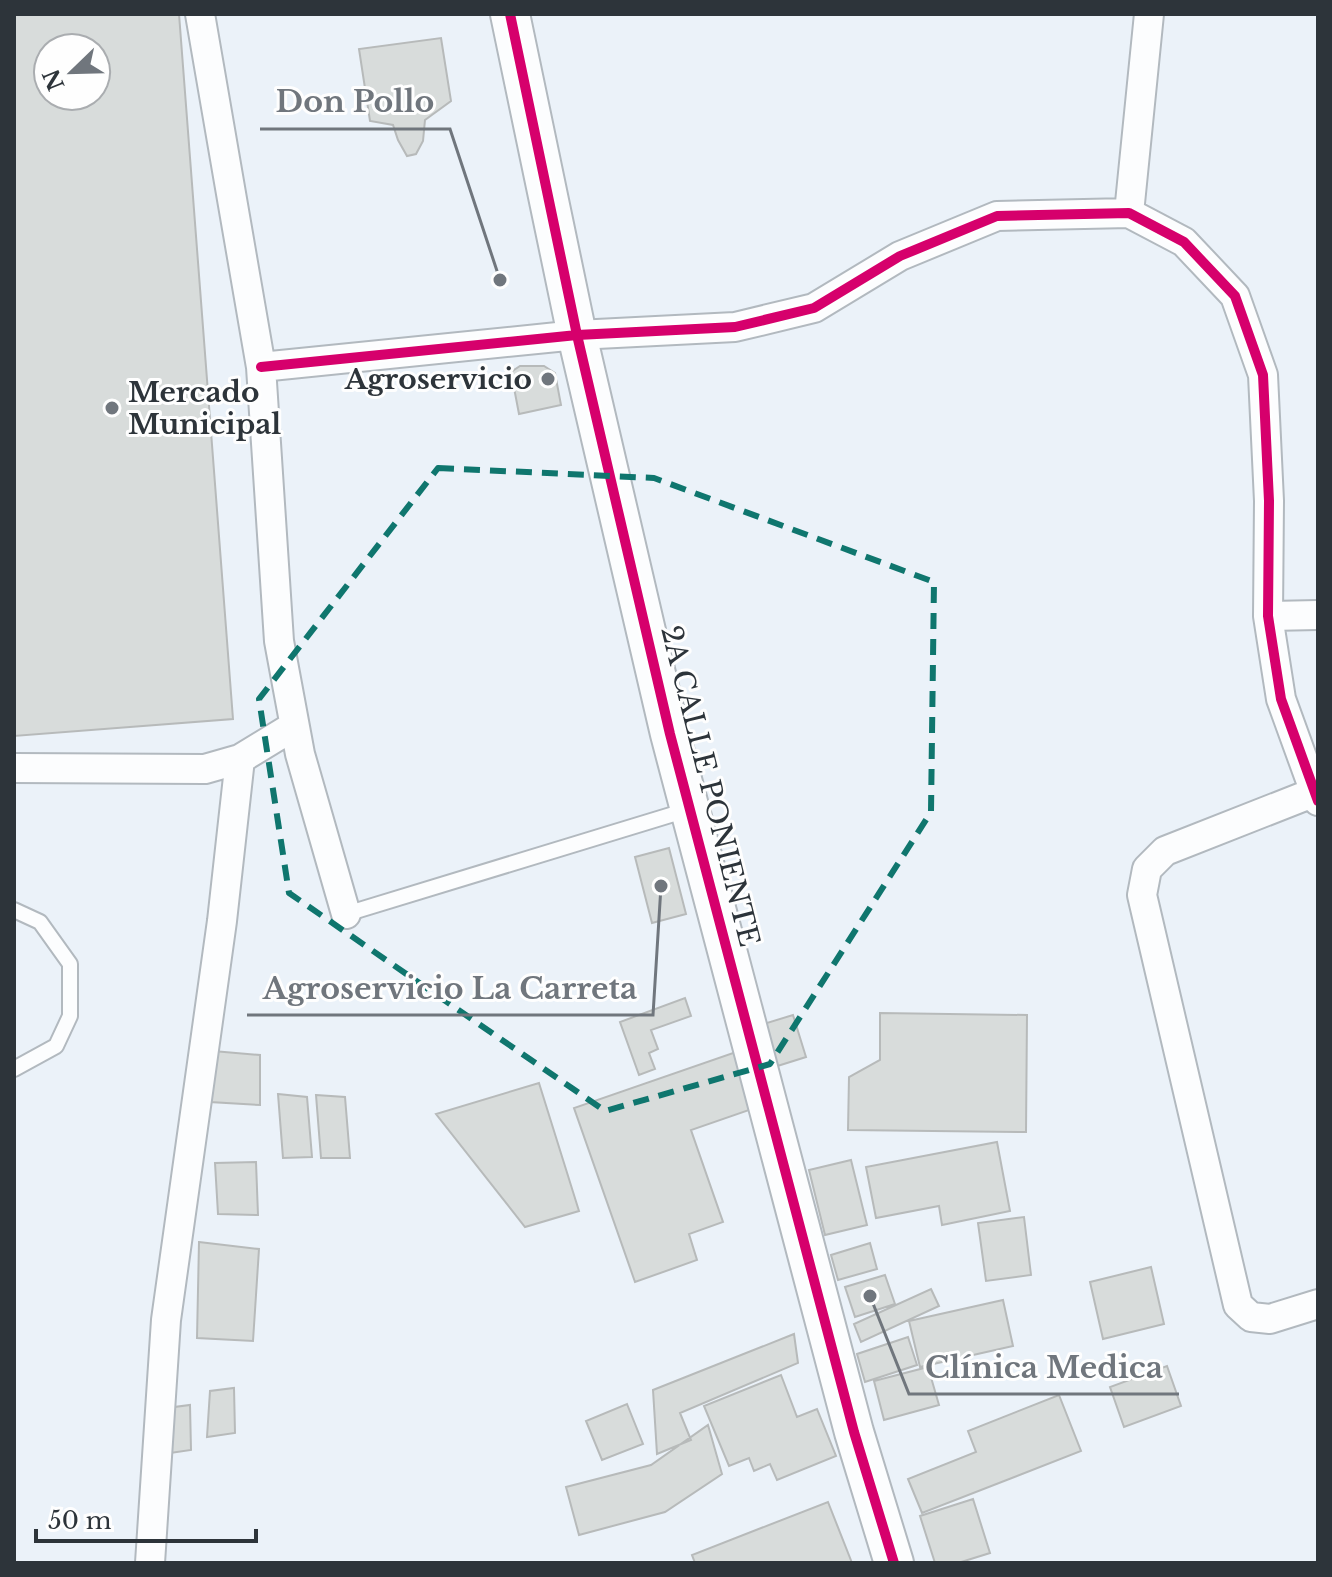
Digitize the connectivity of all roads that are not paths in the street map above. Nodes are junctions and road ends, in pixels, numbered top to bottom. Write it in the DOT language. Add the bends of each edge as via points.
graph roads {
  1 [pos="200,14"];
  2 [pos="510,14"];
  3 [pos="1149,14"];
  4 [pos="1129,213"];
  5 [pos="577,335"];
  6 [pos="261,367"];
  7 [pos="1318,615"];
  8 [pos="1268,616"];
  9 [pos="294,726"];
  10 [pos="240,759"];
  11 [pos="14,768"];
  12 [pos="1316,797"];
  13 [pos="690,809"];
  14 [pos="14,910"];
  15 [pos="346,914"];
  16 [pos="14,1069"];
  17 [pos="1318,1304"];
  18 [pos="150,1563"];
  19 [pos="894,1563"];
  1 -- 6 [label="street"];
  2 -- 5 [label="street, 2A CALLE PONIENTE"];
  3 -- 4 [label="street"];
  4 -- 5 [label="street" via="997,216 900,256 814,308 735,327"];
  4 -- 8 [label="street" via="1184,242 1235,296 1259,362 1269,501"];
  5 -- 6 [label="street"];
  5 -- 13 [label="street, 2A CALLE PONIENTE"];
  6 -- 9 [label="street" via="279,641"];
  7 -- 8 [label="street"];
  8 -- 12 [label="street" via="1281,699"];
  9 -- 10 [label="street"];
  9 -- 15 [label="street"];
  10 -- 11 [label="street" via="205,769"];
  10 -- 18 [label="street" via="166,1320"];
  12 -- 17 [label="street" via="1165,851 1147,869 1142,895 1238,1305 1251,1317 1270,1319"];
  13 -- 15 [label="lane"];
  13 -- 19 [label="street, 2A CALLE PONIENTE" via="854,1432"];
  14 -- 16 [label="lane" via="40,922 70,964 70,1016 56,1046"];
}
